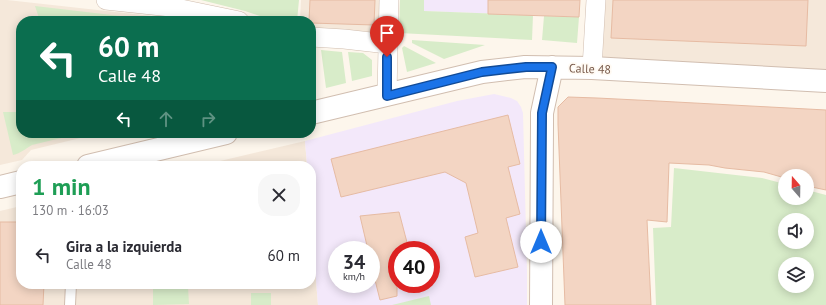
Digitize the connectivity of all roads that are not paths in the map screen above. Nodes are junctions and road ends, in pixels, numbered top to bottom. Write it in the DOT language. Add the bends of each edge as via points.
graph roads {
  1 [pos="106,0"];
  2 [pos="389,0"];
  3 [pos="596,0"];
  4 [pos="215,16"];
  5 [pos="316,37"];
  6 [pos="388,44"];
  7 [pos="552,67"];
  8 [pos="592,68"];
  9 [pos="826,81"];
  10 [pos="387,96"];
  11 [pos="316,112"];
  12 [pos="191,138"];
  13 [pos="106,161"];
  14 [pos="16,183"];
  15 [pos="0,187"];
  16 [pos="71,289"];
  17 [pos="70,305"];
  18 [pos="541,305"];
  1 -- 4 [label="street" via="171,7"];
  2 -- 6 [label="street"];
  3 -- 8 [label="street"];
  5 -- 6 [label="street"];
  6 -- 10 [label="street"];
  7 -- 8 [label="street, Calle 48"];
  7 -- 10 [label="street, Calle 48" via="482,72"];
  7 -- 18 [label="street" via="542,113"];
  8 -- 9 [label="street, Calle 48"];
  10 -- 11 [label="street, Calle 48"];
  12 -- 13 [label="street"];
  14 -- 15 [label="street"];
  16 -- 17 [label="lane"];
}
